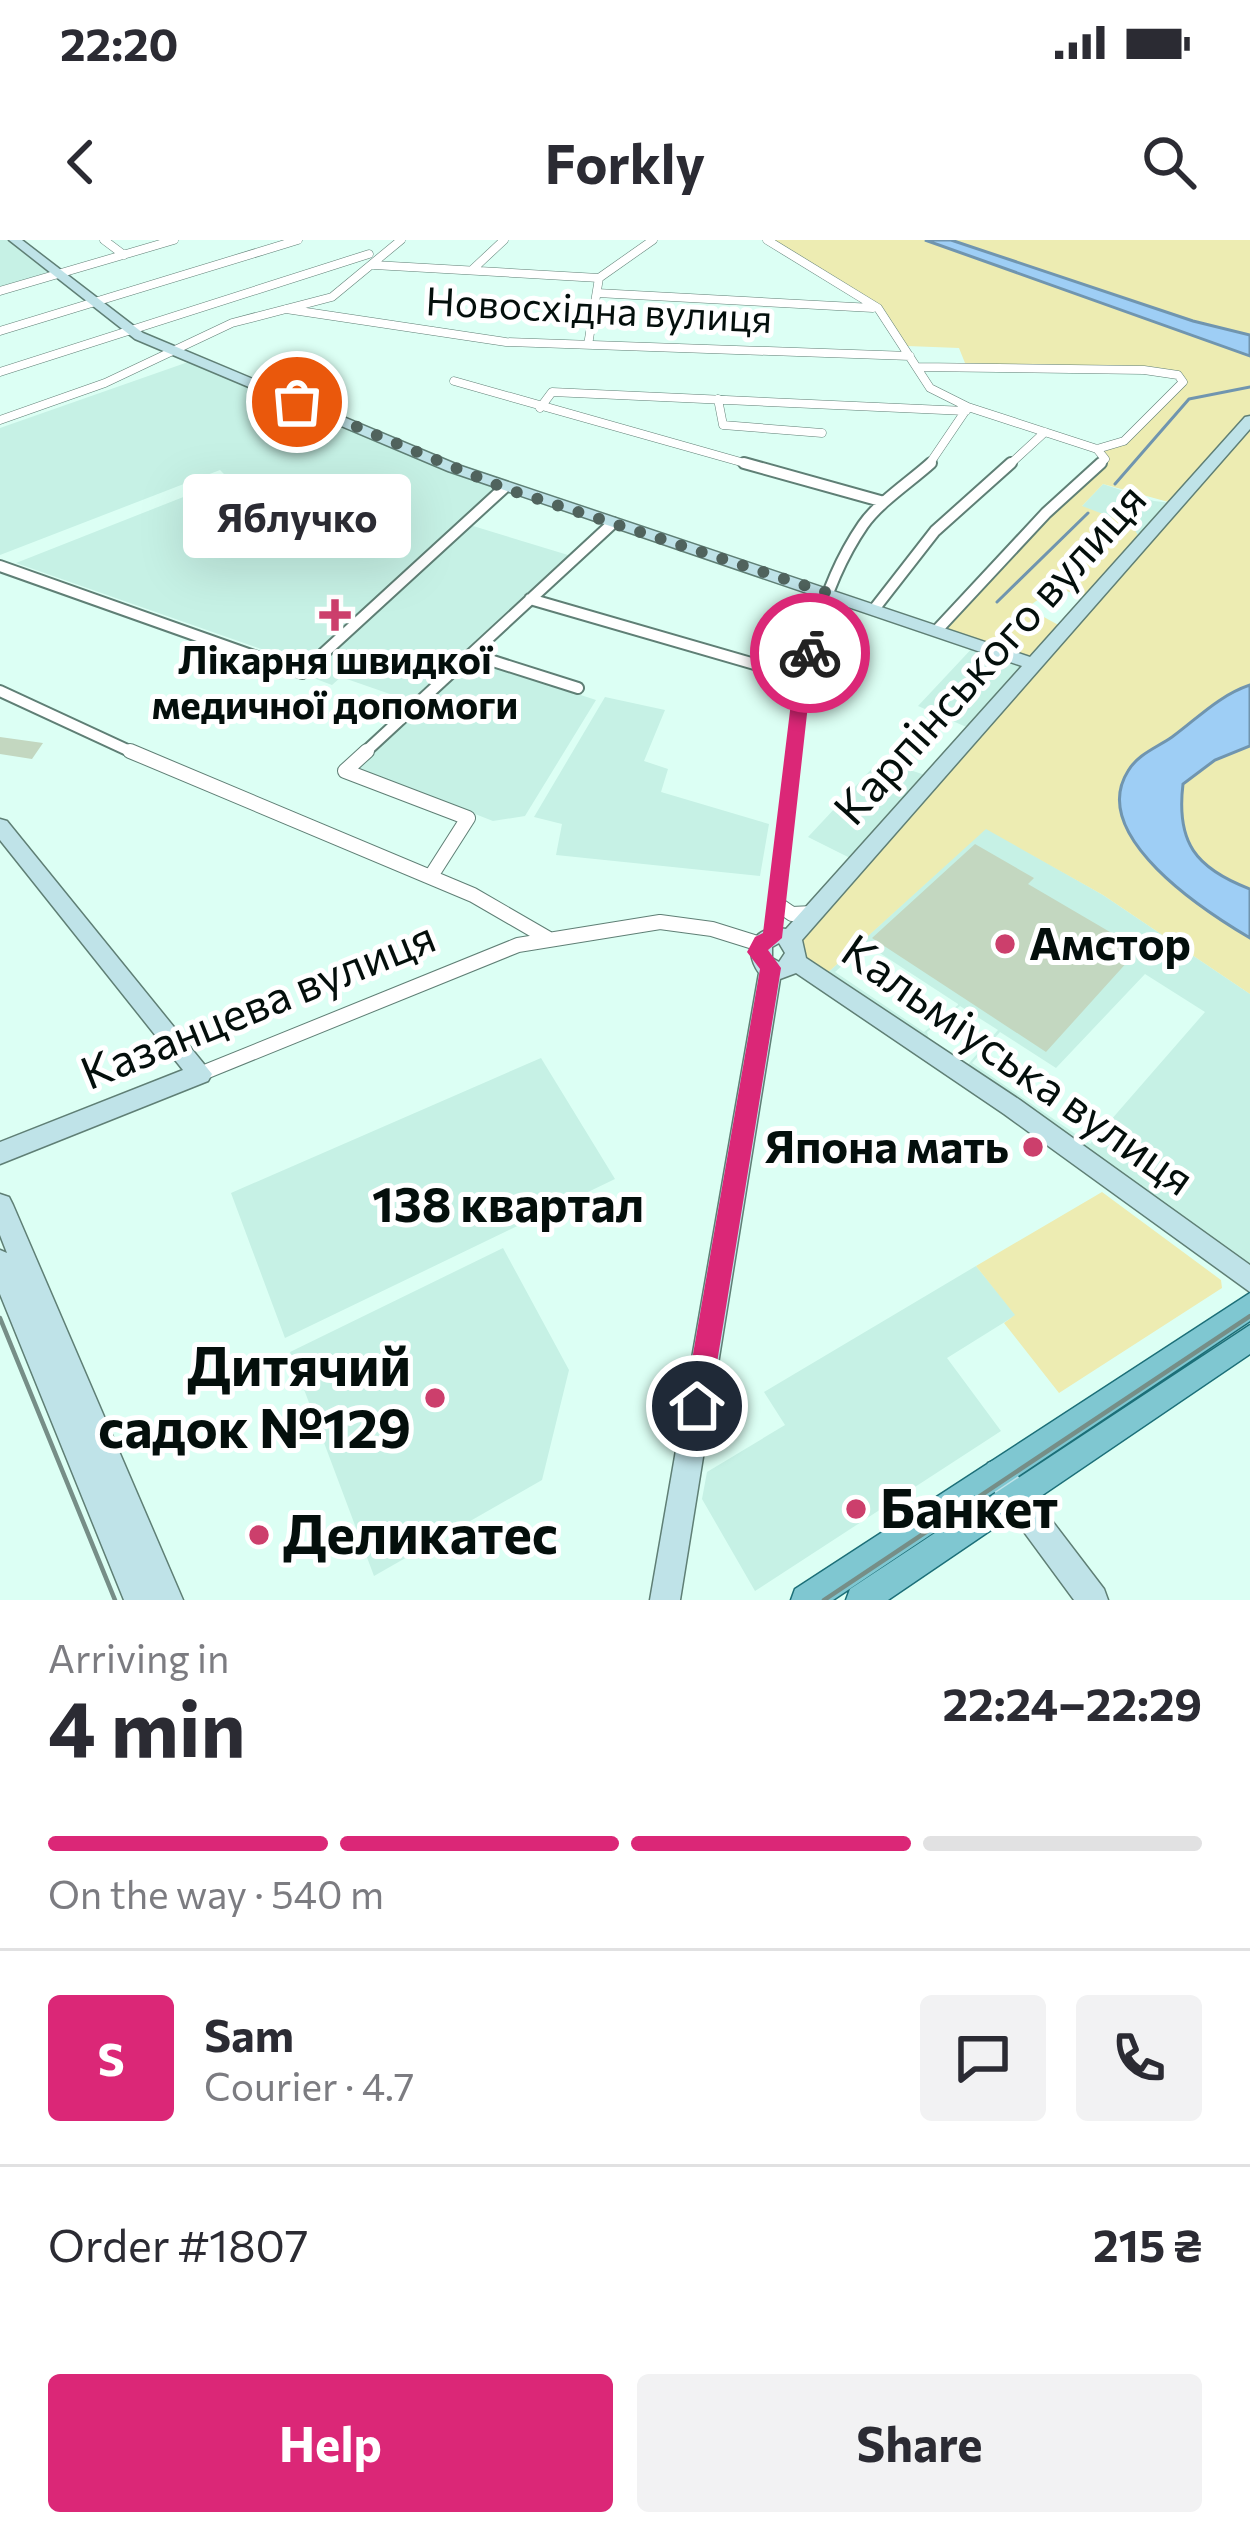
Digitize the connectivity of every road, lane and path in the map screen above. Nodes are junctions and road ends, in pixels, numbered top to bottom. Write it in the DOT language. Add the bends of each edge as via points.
graph roads {
  1 [pos="14,240"];
  2 [pos="104,240"];
  3 [pos="174,240"];
  4 [pos="298,240"];
  5 [pos="504,240"];
  6 [pos="652,240"];
  7 [pos="767,240"];
  8 [pos="399,242"];
  9 [pos="369,254"];
  10 [pos="124,255"];
  11 [pos="385,256"];
  12 [pos="374,266"];
  13 [pos="473,269"];
  14 [pos="58,274"];
  15 [pos="599,278"];
  16 [pos="0,291"];
  17 [pos="597,293"];
  18 [pos="93,302"];
  19 [pos="878,308"];
  20 [pos="286,309"];
  21 [pos="129,330"];
  22 [pos="0,331"];
  23 [pos="587,346"];
  24 [pos="177,351"];
  25 [pos="910,356"];
  26 [pos="918,367"];
  27 [pos="0,372"];
  28 [pos="454,381"];
  29 [pos="718,399"];
  30 [pos="540,408"];
  31 [pos="967,409"];
  32 [pos="1250,419"];
  33 [pos="0,420"];
  34 [pos="1045,432"];
  35 [pos="822,433"];
  36 [pos="1096,449"];
  37 [pos="504,488"];
  38 [pos="884,502"];
  39 [pos="613,523"];
  40 [pos="0,566"];
  41 [pos="828,593"];
  42 [pos="530,599"];
  43 [pos="875,608"];
  44 [pos="938,629"];
  45 [pos="471,654"];
  46 [pos="1034,664"];
  47 [pos="802,678"];
  48 [pos="578,688"];
  49 [pos="0,691"];
  50 [pos="0,826"];
  51 [pos="431,876"];
  52 [pos="776,902"];
  53 [pos="813,913"];
  54 [pos="549,939"];
  55 [pos="779,946"];
  56 [pos="200,1074"];
  57 [pos="0,1154"];
  58 [pos="0,1205"];
  59 [pos="0,1262"];
  60 [pos="1250,1280"];
  61 [pos="1250,1306"];
  62 [pos="1250,1338"];
  63 [pos="1006,1485"];
  64 [pos="139,1600"];
  65 [pos="168,1600"];
  66 [pos="664,1600"];
  67 [pos="806,1600"];
  68 [pos="861,1600"];
  69 [pos="1093,1600"];
  1 -- 14 [label="street"];
  2 -- 10 [label="street"];
  3 -- 10 [label="street"];
  4 -- 18 [label="street"];
  5 -- 13 [label="street"];
  6 -- 15 [label="street"];
  7 -- 19 [label="street"];
  8 -- 9 [label="street"];
  8 -- 11 [label="street"];
  9 -- 11 [label="street"];
  9 -- 21 [label="street"];
  10 -- 14 [label="street"];
  11 -- 12 [label="street"];
  12 -- 13 [label="street"];
  12 -- 20 [label="street" via="332,297"];
  13 -- 15 [label="street"];
  14 -- 16 [label="street"];
  14 -- 18 [label="street"];
  15 -- 17 [label="street"];
  17 -- 19 [label="street"];
  17 -- 23 [label="street"];
  18 -- 21 [label="street"];
  18 -- 22 [label="street"];
  19 -- 25 [label="street"];
  20 -- 23 [label="street, Новосхідна вулиця" via="485,340"];
  20 -- 24 [label="street" via="232,323"];
  21 -- 24 [label="street"];
  21 -- 27 [label="street"];
  23 -- 25 [label="street, Новосхідна вулиця"];
  24 -- 33 [label="street"];
  24 -- 37 [label="street"];
  25 -- 26 [label="street"];
  26 -- 31 [label="street" via="930,388"];
  26 -- 36 [label="street" via="1178,375 1183,382 1132,434"];
  28 -- 30 [label="street"];
  29 -- 30 [label="street" via="552,392"];
  29 -- 31 [label="street"];
  29 -- 35 [label="street" via="723,424"];
  30 -- 38 [label="street"];
  31 -- 34 [label="street"];
  31 -- 38 [label="street" via="934,460"];
  32 -- 46 [label="street, Карпінського вулиця"];
  34 -- 36 [label="street"];
  34 -- 43 [label="street" via="935,531"];
  36 -- 44 [label="street" via="1105,460"];
  37 -- 39 [label="street"];
  37 -- 40 [label="street" via="302,673"];
  38 -- 41 [label="street" via="859,530"];
  39 -- 41 [label="street"];
  39 -- 42 [label="street"];
  41 -- 43 [label="street"];
  41 -- 47 [label="street"];
  42 -- 45 [label="street"];
  42 -- 47 [label="street"];
  43 -- 44 [label="street"];
  44 -- 46 [label="street"];
  45 -- 48 [label="street"];
  45 -- 51 [label="street" via="345,771 468,818"];
  46 -- 53 [label="street, Карпінського вулиця"];
  47 -- 52 [label="street"];
  49 -- 51 [label="street"];
  50 -- 56 [label="street"];
  51 -- 54 [label="street"];
  52 -- 53 [label="street" via="792,914"];
  52 -- 55 [label="street"];
  53 -- 55 [label="street, Карпінського вулиця"];
  54 -- 55 [label="street, Кальміуська вулиця" via="660,922"];
  54 -- 56 [label="street, Казанцева вулиця"];
  55 -- 60 [label="street, Кальміуська вулиця"];
  55 -- 66 [label="street" via="785,968 771,968"];
  56 -- 57 [label="street, Казанцева вулиця"];
  58 -- 65 [label="street"];
  59 -- 64 [label="street"];
  61 -- 63 [label="main road"];
  62 -- 63 [label="main road"];
  63 -- 67 [label="main road"];
  63 -- 68 [label="main road"];
  63 -- 69 [label="street"];
}
